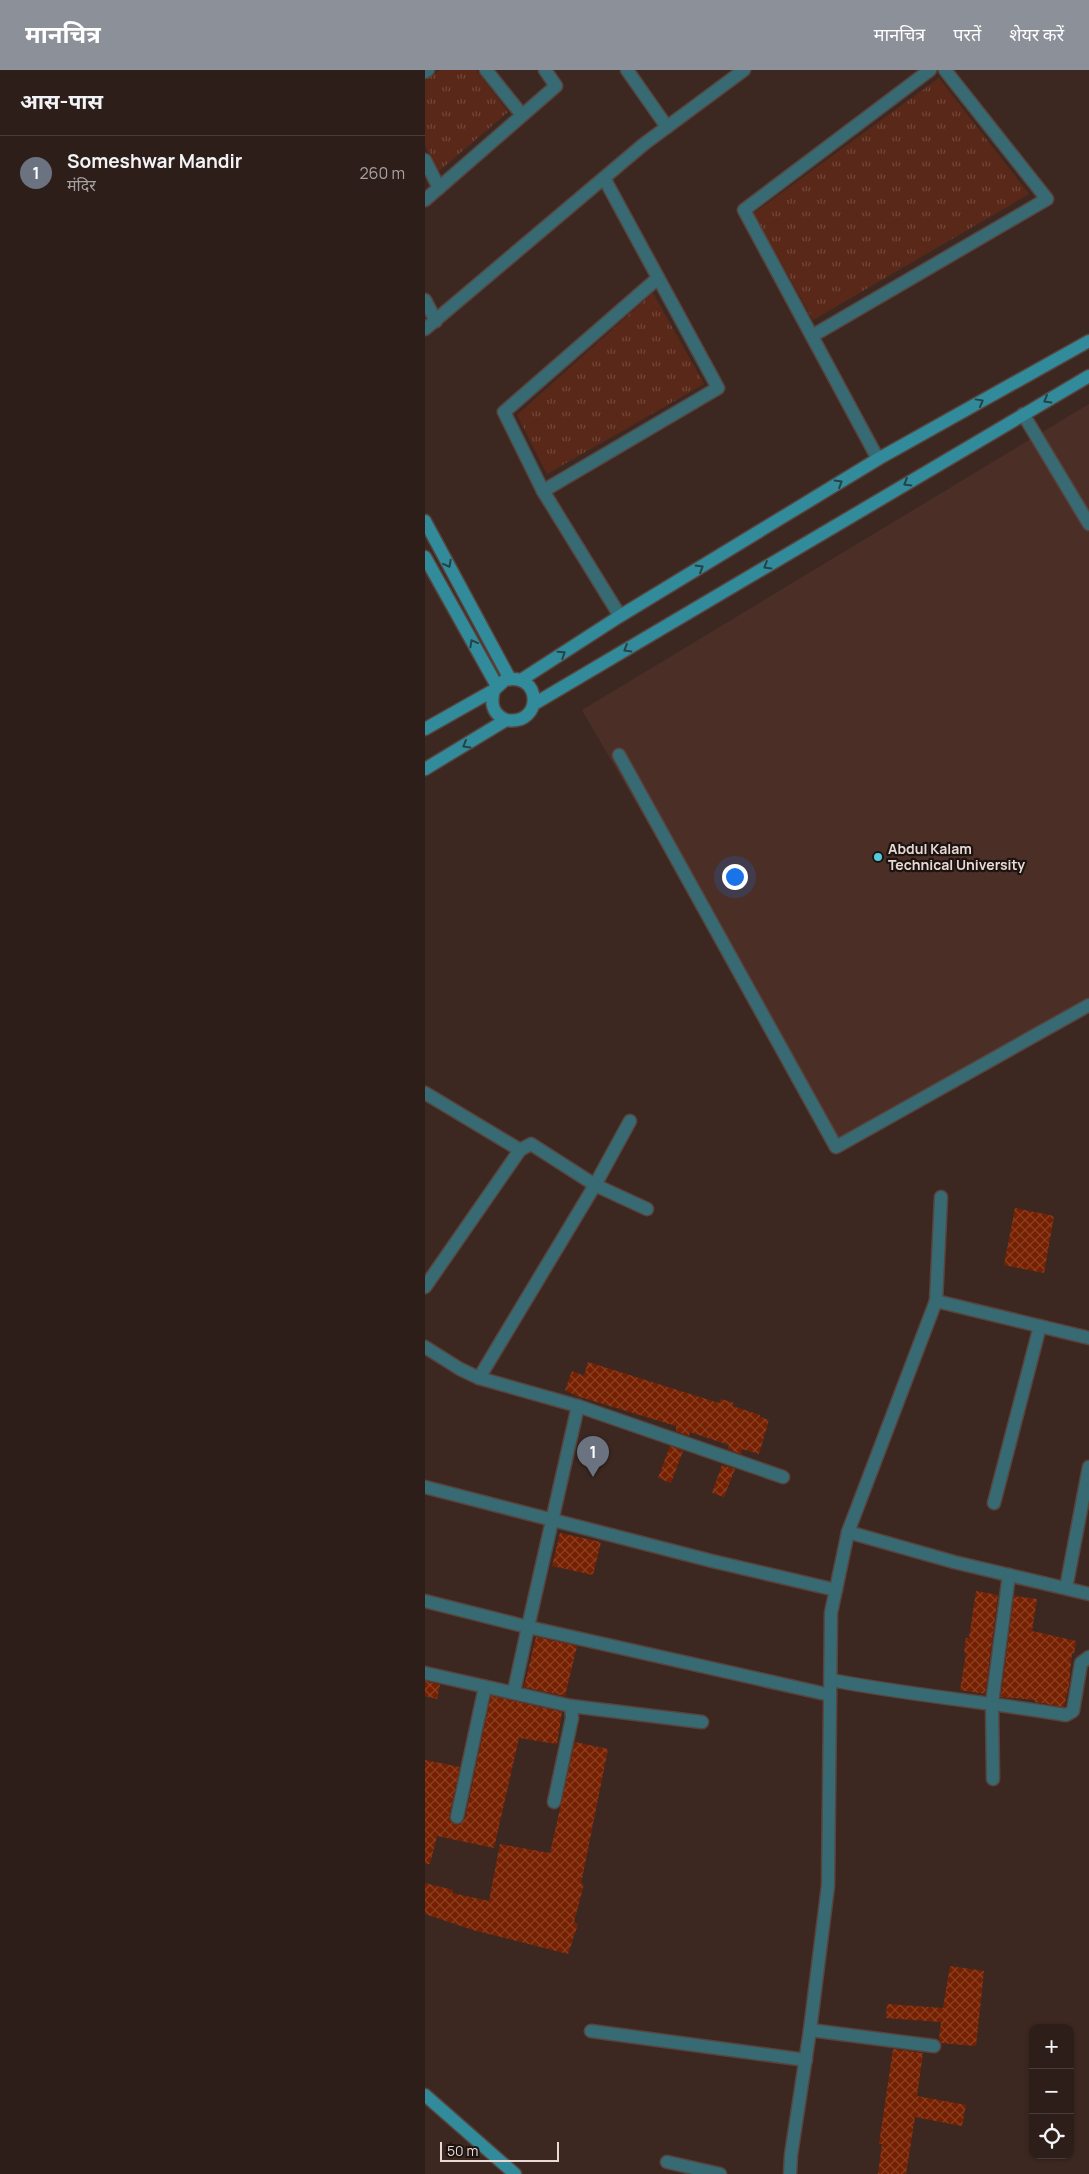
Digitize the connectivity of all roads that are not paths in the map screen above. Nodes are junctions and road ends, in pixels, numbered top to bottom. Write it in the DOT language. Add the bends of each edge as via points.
graph roads {
  1 [pos="486,70"];
  2 [pos="545,70"];
  3 [pos="627,70"];
  4 [pos="744,70"];
  5 [pos="930,70"];
  6 [pos="945,70"];
  7 [pos="522,115"];
  8 [pos="667,127"];
  9 [pos="425,160"];
  10 [pos="604,178"];
  11 [pos="439,188"];
  12 [pos="425,200"];
  13 [pos="658,278"];
  14 [pos="425,300"];
  15 [pos="436,321"];
  16 [pos="425,329"];
  17 [pos="812,336"];
  18 [pos="1089,341"];
  19 [pos="1089,376"];
  20 [pos="1023,414"];
  21 [pos="878,459"];
  22 [pos="543,491"];
  23 [pos="425,521"];
  24 [pos="1089,524"];
  25 [pos="425,557"];
  26 [pos="620,616"];
  27 [pos="515,679"];
  28 [pos="495,688"];
  29 [pos="534,704"];
  30 [pos="506,720"];
  31 [pos="425,729"];
  32 [pos="619,755"];
  33 [pos="425,770"];
  34 [pos="1089,1005"];
  35 [pos="425,1093"];
  36 [pos="630,1121"];
  37 [pos="520,1150"];
  38 [pos="595,1185"];
  39 [pos="941,1197"];
  40 [pos="647,1209"];
  41 [pos="425,1287"];
  42 [pos="936,1301"];
  43 [pos="1040,1326"];
  44 [pos="1089,1338"];
  45 [pos="425,1347"];
  46 [pos="479,1378"];
  47 [pos="578,1406"];
  48 [pos="1089,1467"];
  49 [pos="783,1477"];
  50 [pos="425,1487"];
  51 [pos="994,1503"];
  52 [pos="551,1520"];
  53 [pos="848,1532"];
  54 [pos="1009,1575"];
  55 [pos="1066,1588"];
  56 [pos="836,1590"];
  57 [pos="1089,1594"];
  58 [pos="425,1601"];
  59 [pos="528,1627"];
  60 [pos="1089,1657"];
  61 [pos="425,1673"];
  62 [pos="831,1680"];
  63 [pos="485,1687"];
  64 [pos="514,1691"];
  65 [pos="831,1695"];
  66 [pos="992,1703"];
  67 [pos="571,1706"];
  68 [pos="702,1722"];
  69 [pos="993,1779"];
  70 [pos="554,1802"];
  71 [pos="457,1818"];
  72 [pos="810,2030"];
  73 [pos="591,2031"];
  74 [pos="935,2046"];
  75 [pos="805,2060"];
  76 [pos="425,2095"];
  77 [pos="667,2162"];
  78 [pos="699,2172"];
  79 [pos="515,2174"];
  80 [pos="720,2174"];
  81 [pos="790,2174"];
  1 -- 7 [label="street"];
  2 -- 7 [label="street" via="556,86"];
  3 -- 8 [label="street"];
  4 -- 8 [label="street"];
  5 -- 17 [label="street" via="744,210"];
  6 -- 17 [label="street" via="1047,199"];
  7 -- 11 [label="street"];
  8 -- 10 [label="street"];
  9 -- 11 [label="street"];
  10 -- 13 [label="street"];
  10 -- 15 [label="street"];
  11 -- 12 [label="street"];
  13 -- 22 [label="street" via="503,412"];
  13 -- 22 [label="street" via="718,388"];
  14 -- 15 [label="street"];
  15 -- 16 [label="street"];
  17 -- 21 [label="street"];
  21 -- 18 [label="street, one-way"];
  19 -- 20 [label="street, one-way"];
  20 -- 24 [label="street"];
  20 -- 29 [label="street, one-way"];
  26 -- 21 [label="street, one-way"];
  22 -- 26 [label="street"];
  23 -- 27 [label="street, one-way"];
  28 -- 25 [label="street, one-way"];
  27 -- 26 [label="street, one-way"];
  27 -- 28 [label="street"];
  27 -- 29 [label="street" via="532,690"];
  28 -- 30 [label="street" via="492,705"];
  28 -- 31 [label="street"];
  29 -- 30 [label="street" via="521,720"];
  30 -- 33 [label="street, one-way"];
  32 -- 34 [label="street" via="835,1148"];
  35 -- 37 [label="street"];
  36 -- 38 [label="street"];
  37 -- 38 [label="street" via="531,1144"];
  37 -- 41 [label="street"];
  38 -- 40 [label="street"];
  38 -- 46 [label="street"];
  39 -- 42 [label="street"];
  42 -- 43 [label="street"];
  42 -- 53 [label="street"];
  43 -- 44 [label="street"];
  43 -- 51 [label="street"];
  45 -- 46 [label="street"];
  46 -- 47 [label="street"];
  47 -- 49 [label="street"];
  47 -- 52 [label="street"];
  48 -- 55 [label="street"];
  50 -- 52 [label="street"];
  52 -- 56 [label="street"];
  52 -- 59 [label="street"];
  53 -- 54 [label="street"];
  53 -- 56 [label="street"];
  54 -- 55 [label="street"];
  54 -- 66 [label="street"];
  55 -- 57 [label="street"];
  56 -- 62 [label="street" via="831,1613"];
  58 -- 59 [label="street"];
  59 -- 64 [label="street"];
  59 -- 65 [label="street"];
  60 -- 66 [label="street" via="1081,1663 1073,1711 1066,1715"];
  61 -- 63 [label="street"];
  62 -- 65 [label="street"];
  62 -- 66 [label="street" via="894,1692"];
  63 -- 64 [label="street"];
  63 -- 71 [label="street"];
  64 -- 67 [label="street"];
  65 -- 72 [label="street" via="828,1886"];
  66 -- 69 [label="street"];
  67 -- 68 [label="street"];
  67 -- 70 [label="street" via="572,1718"];
  72 -- 74 [label="street"];
  72 -- 75 [label="street"];
  73 -- 75 [label="street"];
  75 -- 81 [label="street"];
  76 -- 79 [label="street"];
  77 -- 78 [label="street"];
  78 -- 80 [label="street"];
}
